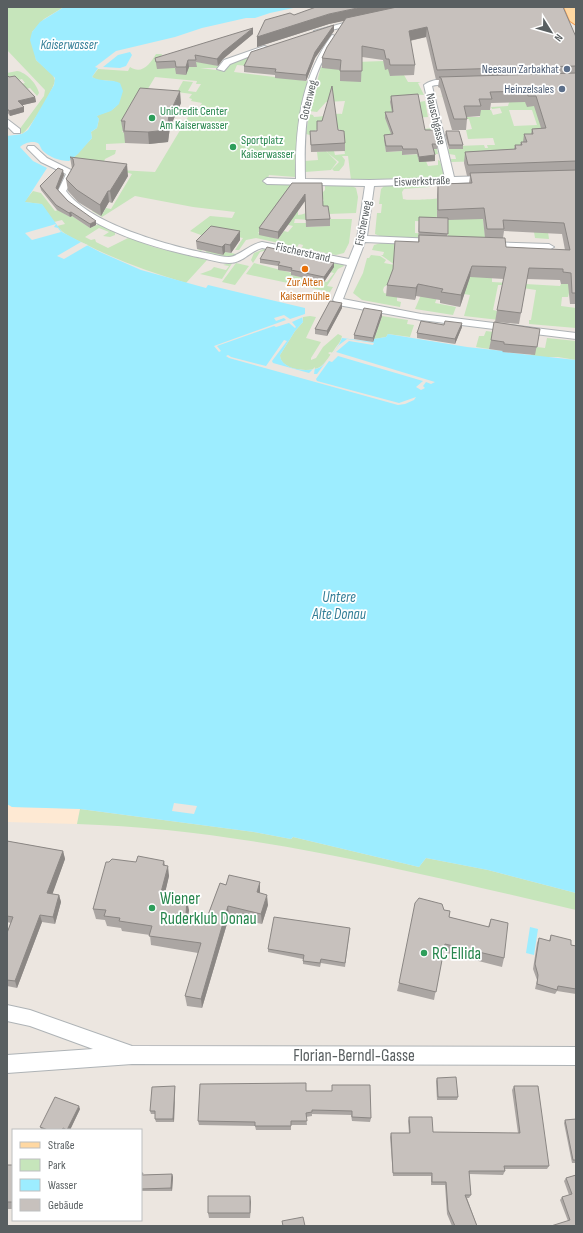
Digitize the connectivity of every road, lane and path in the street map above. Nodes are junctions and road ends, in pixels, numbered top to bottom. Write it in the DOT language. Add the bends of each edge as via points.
graph roads {
  1 [pos="570,7"];
  2 [pos="364,20"];
  3 [pos="576,21"];
  4 [pos="342,25"];
  5 [pos="307,35"];
  6 [pos="272,46"];
  7 [pos="221,69"];
  8 [pos="463,82"];
  9 [pos="7,121"];
  10 [pos="17,131"];
  11 [pos="31,148"];
  12 [pos="497,178"];
  13 [pos="450,180"];
  14 [pos="267,181"];
  15 [pos="300,182"];
  16 [pos="370,183"];
  17 [pos="362,239"];
  18 [pos="448,243"];
  19 [pos="479,244"];
  20 [pos="549,247"];
  21 [pos="352,264"];
  22 [pos="576,336"];
  23 [pos="7,1013"];
  24 [pos="132,1055"];
  25 [pos="576,1056"];
  26 [pos="7,1064"];
  1 -- 3 [label="main road"];
  2 -- 4 [label="street"];
  4 -- 5 [label="street"];
  4 -- 15 [label="street, Gotenweg" via="318,63 306,106 301,131"];
  6 -- 7 [label="street" via="226,62"];
  8 -- 13 [label="street, Nauschgasse" via="436,82 428,86"];
  9 -- 10 [label="street"];
  11 -- 21 [label="street, Fischerstrand" via="44,160 70,174 62,191 71,201 96,217 146,241 229,260 240,258 252,247 264,244"];
  12 -- 13 [label="street, Eiswerkstraße"];
  13 -- 16 [label="street, Eiswerkstraße"];
  14 -- 15 [label="street, Eiswerkstraße"];
  15 -- 16 [label="street, Eiswerkstraße"];
  16 -- 17 [label="street, Fischerweg"];
  17 -- 18 [label="street"];
  17 -- 21 [label="street, Fischerweg"];
  19 -- 20 [label="street"];
  21 -- 22 [label="street" via="338,300 342,303 422,317"];
  23 -- 24 [label="street, Florian-Berndl-Gasse" via="30,1018"];
  24 -- 25 [label="street, Florian-Berndl-Gasse"];
  24 -- 26 [label="street, Florian-Berndl-Gasse"];
}
